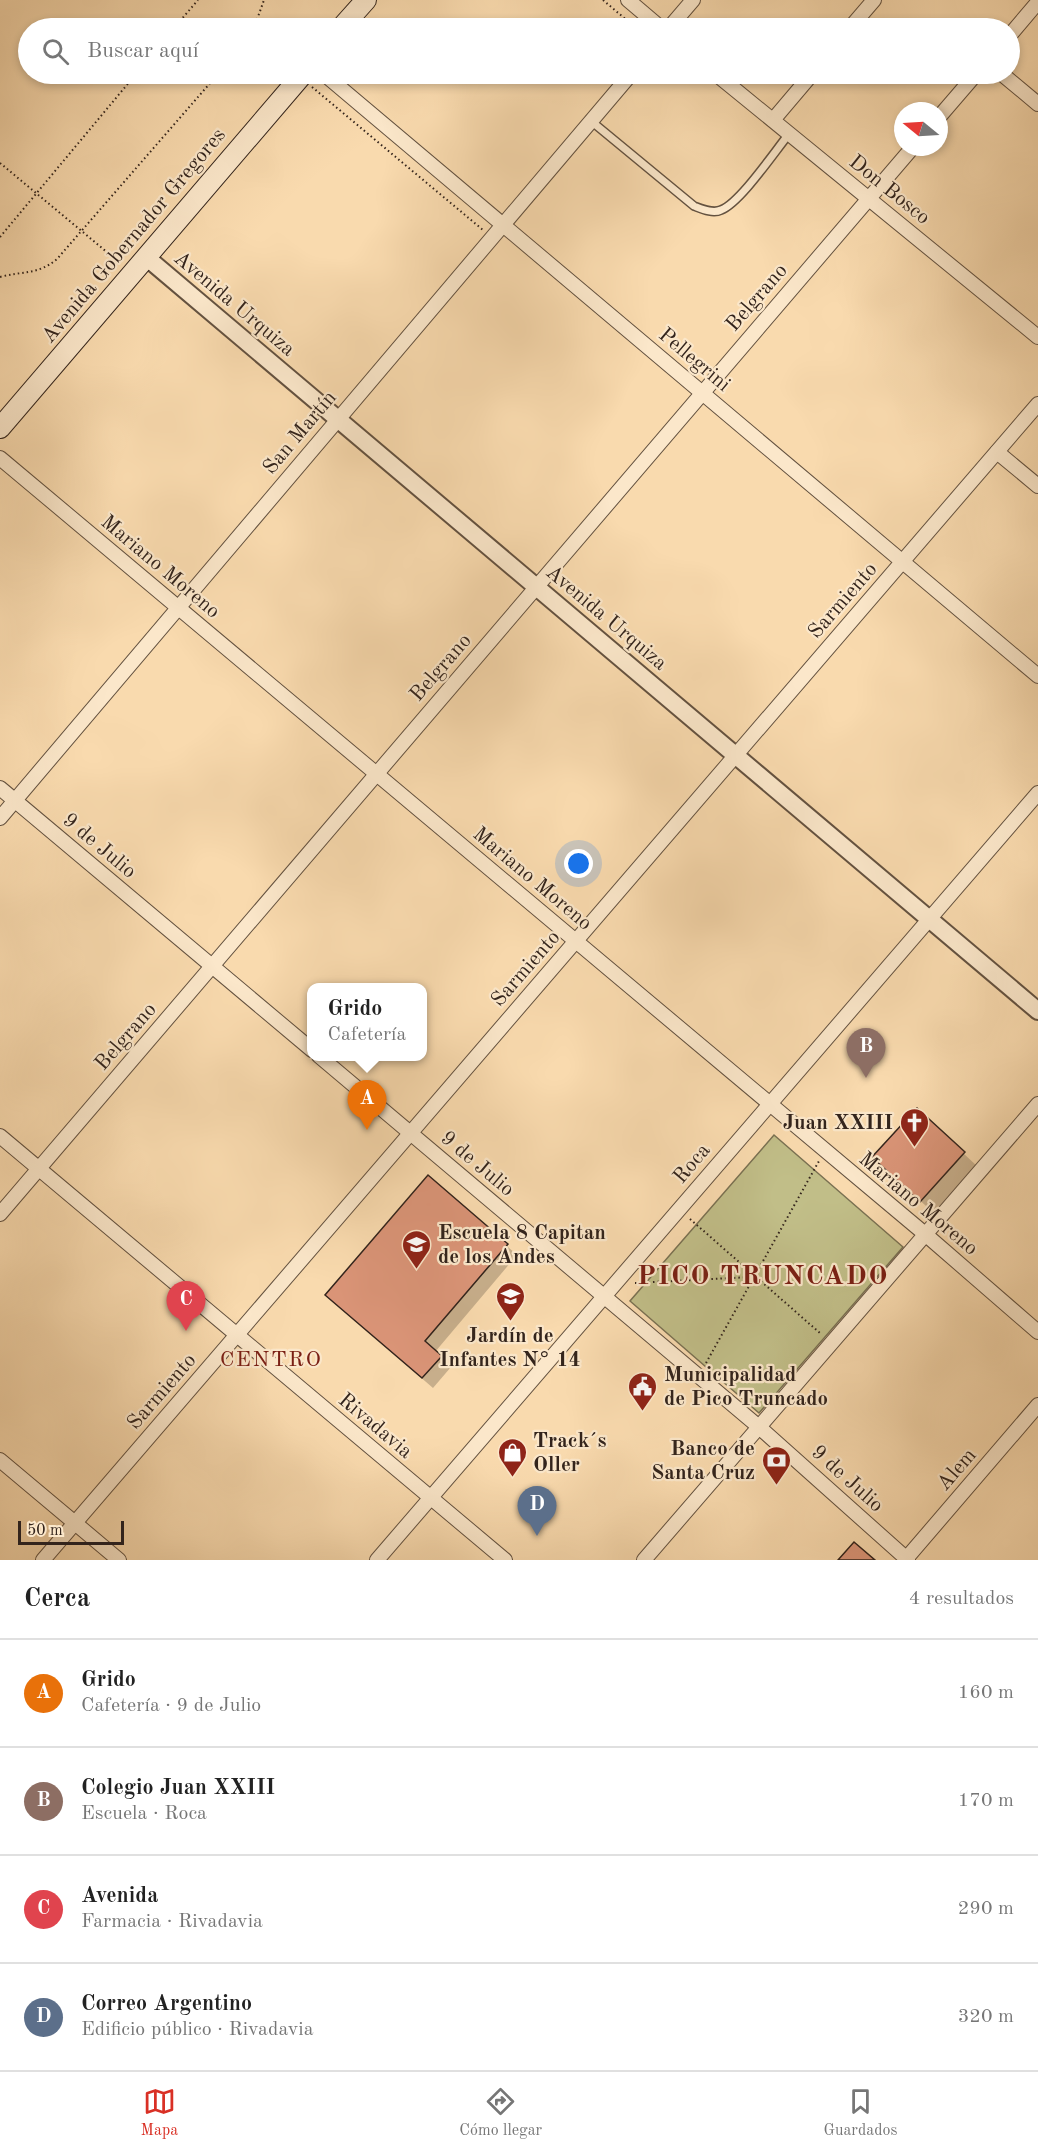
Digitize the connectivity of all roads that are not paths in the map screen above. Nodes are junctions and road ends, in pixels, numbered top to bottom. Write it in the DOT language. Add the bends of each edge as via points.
graph roads {
  1 [pos="366,0"];
  2 [pos="627,0"];
  3 [pos="693,0"];
  4 [pos="874,0"];
  5 [pos="1035,4"];
  6 [pos="350,18"];
  7 [pos="649,18"];
  8 [pos="678,18"];
  9 [pos="859,18"];
  10 [pos="1020,23"];
  11 [pos="303,84"];
  12 [pos="336,84"];
  13 [pos="622,84"];
  14 [pos="728,84"];
  15 [pos="804,84"];
  16 [pos="967,84"];
  17 [pos="1014,84"];
  18 [pos="1038,104"];
  19 [pos="948,107"];
  20 [pos="773,120"];
  21 [pos="591,121"];
  22 [pos="789,134"];
  23 [pos="905,156"];
  24 [pos="868,199"];
  25 [pos="503,224"];
  26 [pos="146,257"];
  27 [pos="1038,337"];
  28 [pos="702,393"];
  29 [pos="1038,404"];
  30 [pos="338,419"];
  31 [pos="0,428"];
  32 [pos="997,452"];
  33 [pos="0,459"];
  34 [pos="1038,486"];
  35 [pos="903,562"];
  36 [pos="536,587"];
  37 [pos="178,608"];
  38 [pos="1038,676"];
  39 [pos="736,755"];
  40 [pos="376,774"];
  41 [pos="0,788"];
  42 [pos="1038,793"];
  43 [pos="15,800"];
  44 [pos="0,818"];
  45 [pos="930,919"];
  46 [pos="576,941"];
  47 [pos="212,966"];
  48 [pos="1038,1011"];
  49 [pos="307,1046"];
  50 [pos="325,1061"];
  51 [pos="769,1103"];
  52 [pos="1038,1104"];
  53 [pos="410,1133"];
  54 [pos="0,1136"];
  55 [pos="39,1169"];
  56 [pos="0,1214"];
  57 [pos="925,1234"];
  58 [pos="604,1296"];
  59 [pos="1038,1332"];
  60 [pos="237,1335"];
  61 [pos="1038,1405"];
  62 [pos="759,1427"];
  63 [pos="0,1460"];
  64 [pos="430,1497"];
  65 [pos="76,1522"];
  66 [pos="43,1560"];
  67 [pos="119,1560"];
  68 [pos="377,1560"];
  69 [pos="505,1560"];
  70 [pos="644,1560"];
  71 [pos="907,1560"];
  1 -- 6 [label="main road"];
  2 -- 7 [label="street"];
  3 -- 8 [label="street"];
  4 -- 9 [label="street"];
  5 -- 10 [label="street"];
  11 -- 26 [label="main road, Avenida Gobernador Gregores"];
  12 -- 25 [label="street, Pellegrini"];
  13 -- 21 [label="street, San Martín"];
  14 -- 20 [label="street, Don Bosco"];
  15 -- 20 [label="street"];
  16 -- 19 [label="street"];
  17 -- 18 [label="street"];
  20 -- 22 [label="street, Don Bosco"];
  21 -- 22 [label="lane" via="694,206 721,211 736,199"];
  21 -- 25 [label="street, San Martín"];
  22 -- 24 [label="street, Don Bosco"];
  23 -- 24 [label="street, Belgrano"];
  24 -- 27 [label="street, Don Bosco"];
  24 -- 28 [label="street, Belgrano"];
  25 -- 28 [label="street, Pellegrini"];
  25 -- 30 [label="street, San Martín"];
  26 -- 30 [label="street, Avenida Urquiza"];
  26 -- 31 [label="main road, Avenida Gobernador Gregores"];
  28 -- 35 [label="street, Pellegrini"];
  28 -- 36 [label="street, Belgrano"];
  29 -- 32 [label="street, Sarmiento"];
  30 -- 36 [label="street, Avenida Urquiza"];
  30 -- 37 [label="street, San Martín"];
  32 -- 34 [label="street"];
  32 -- 35 [label="street, Sarmiento"];
  33 -- 37 [label="street, Mariano Moreno"];
  35 -- 38 [label="street, Pellegrini"];
  35 -- 39 [label="street, Sarmiento"];
  36 -- 39 [label="street, Avenida Urquiza"];
  36 -- 40 [label="street, Belgrano"];
  37 -- 40 [label="street, Mariano Moreno"];
  37 -- 43 [label="street, San Martín"];
  39 -- 45 [label="street, Avenida Urquiza"];
  39 -- 46 [label="street, Sarmiento"];
  40 -- 46 [label="street, Mariano Moreno"];
  40 -- 47 [label="street, Belgrano"];
  41 -- 43 [label="street, 9 de Julio"];
  42 -- 45 [label="street, Roca"];
  43 -- 44 [label="street, San Martín"];
  43 -- 47 [label="street, 9 de Julio"];
  45 -- 48 [label="street, Avenida Urquiza"];
  45 -- 51 [label="street, Roca"];
  46 -- 51 [label="street, Mariano Moreno"];
  46 -- 53 [label="street, Sarmiento"];
  47 -- 49 [label="street, 9 de Julio"];
  47 -- 55 [label="street, Belgrano"];
  50 -- 53 [label="street, 9 de Julio"];
  51 -- 57 [label="street, Mariano Moreno"];
  51 -- 58 [label="street, Roca"];
  52 -- 57 [label="street"];
  53 -- 58 [label="street, 9 de Julio"];
  53 -- 60 [label="street, Sarmiento"];
  54 -- 55 [label="street, Rivadavia"];
  55 -- 56 [label="street, Belgrano"];
  55 -- 60 [label="street, Rivadavia"];
  57 -- 59 [label="street, Mariano Moreno"];
  57 -- 62 [label="street"];
  58 -- 62 [label="street, 9 de Julio"];
  58 -- 64 [label="street, Roca"];
  60 -- 64 [label="street, Rivadavia"];
  60 -- 65 [label="street, Sarmiento"];
  61 -- 71 [label="street, Alem"];
  62 -- 70 [label="street"];
  62 -- 71 [label="street, 9 de Julio"];
  63 -- 65 [label="street"];
  64 -- 68 [label="street, Roca"];
  64 -- 69 [label="street, Rivadavia"];
  65 -- 66 [label="street, Sarmiento"];
  65 -- 67 [label="street"];
}
